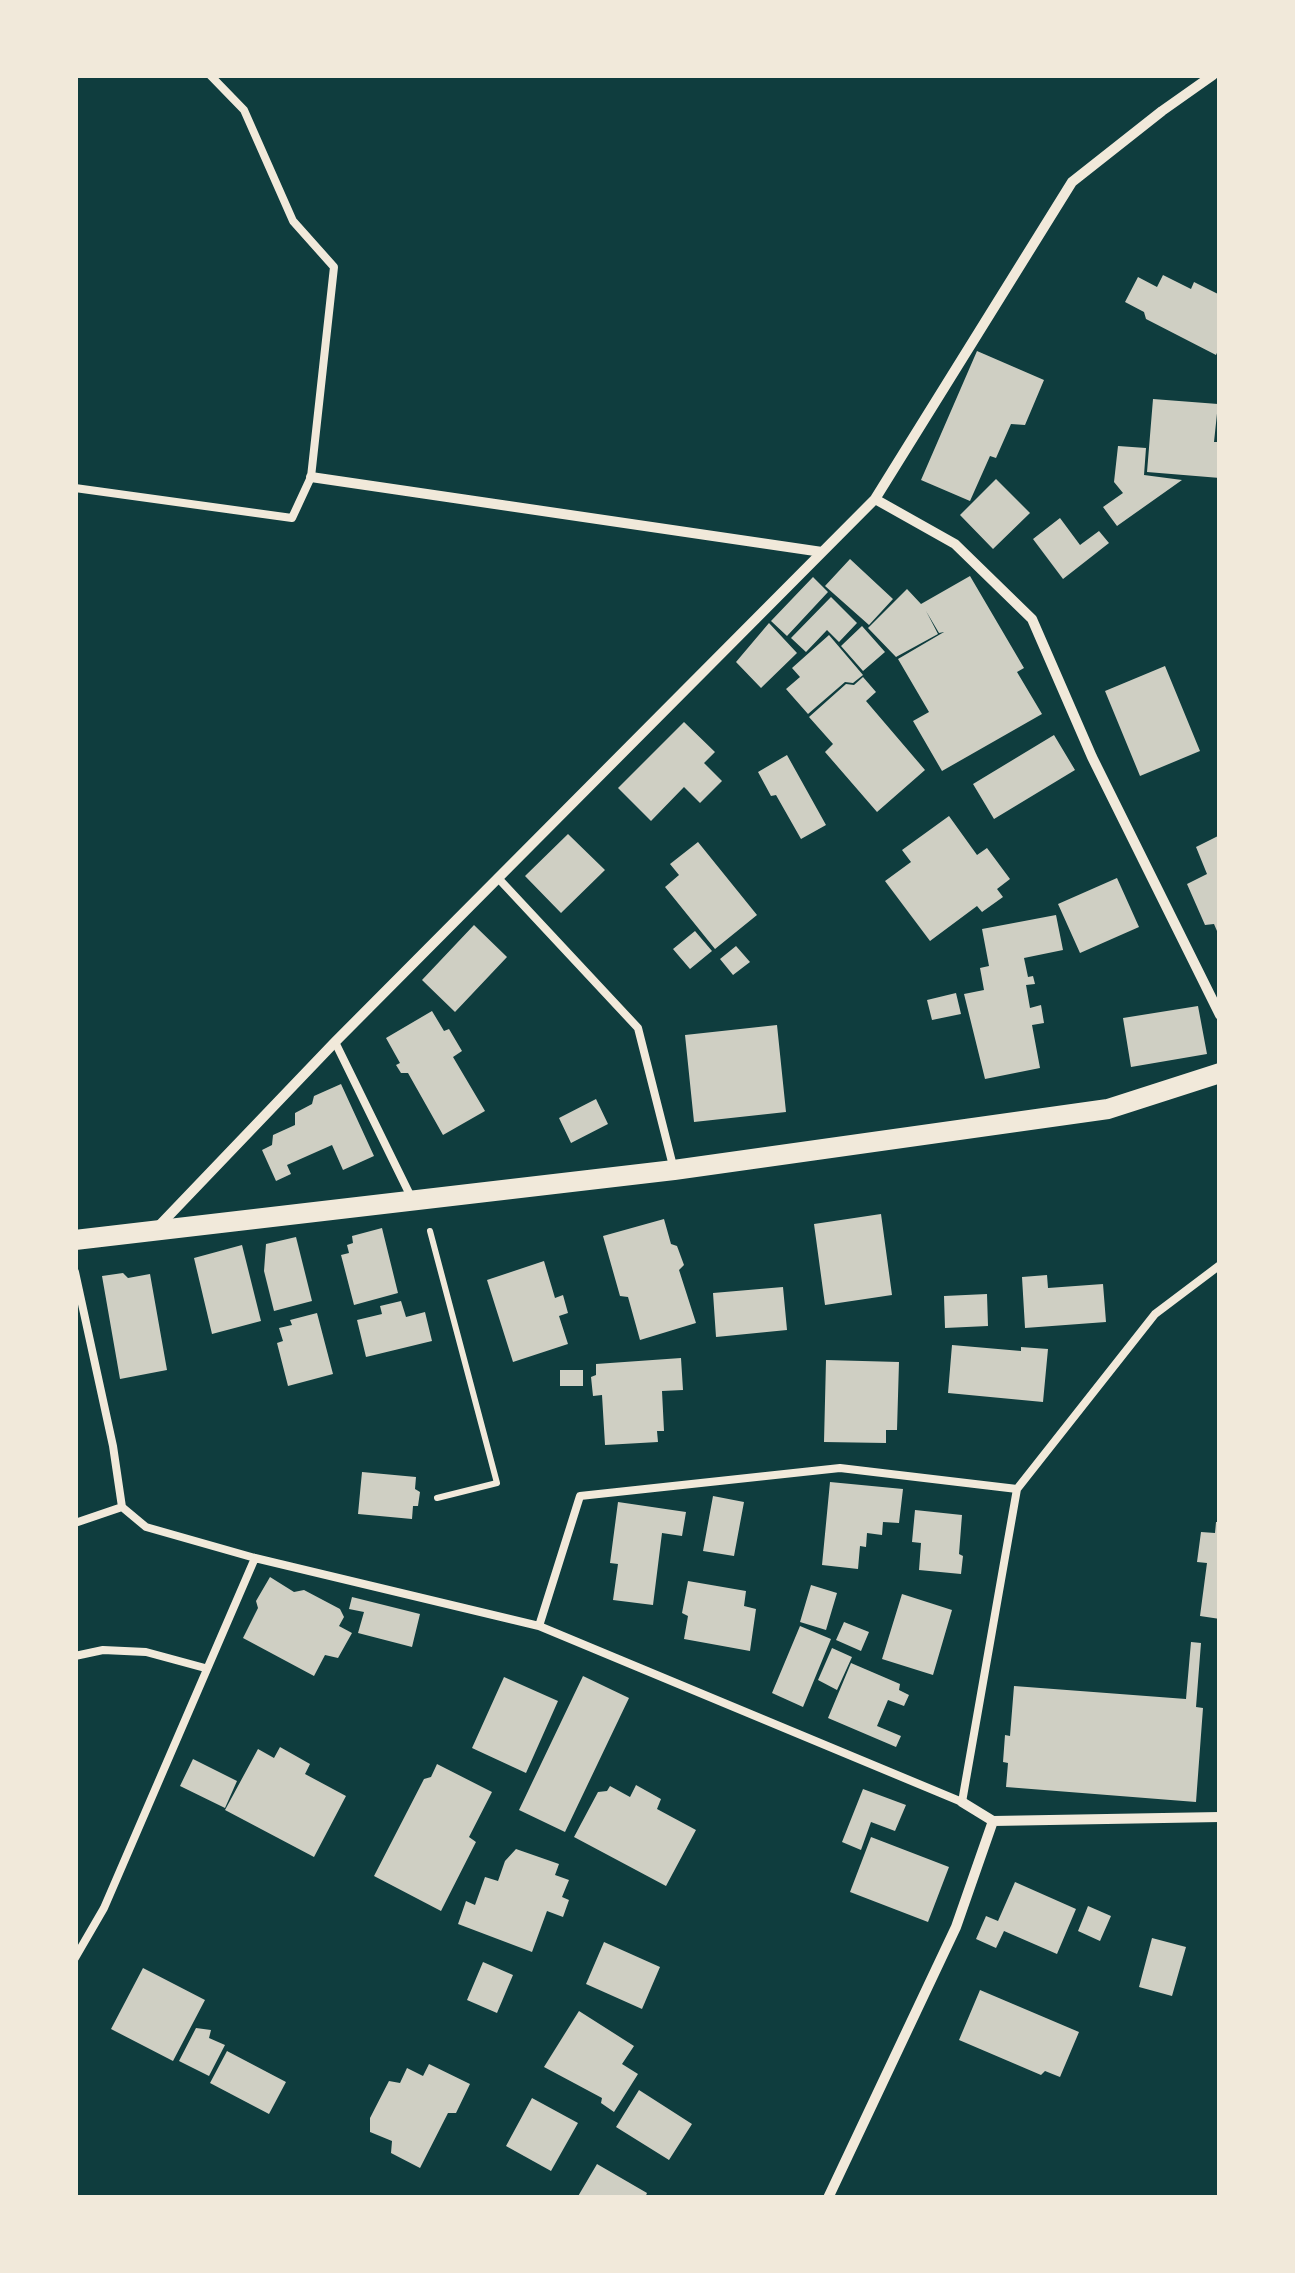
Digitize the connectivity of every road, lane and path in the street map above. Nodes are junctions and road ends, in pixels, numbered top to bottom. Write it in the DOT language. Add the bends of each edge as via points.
graph roads {
  1 [pos="210,75"];
  2 [pos="1213,75"];
  3 [pos="311,477"];
  4 [pos="75,488"];
  5 [pos="875,500"];
  6 [pos="822,552"];
  7 [pos="498,878"];
  8 [pos="1220,1015"];
  9 [pos="334,1042"];
  10 [pos="1220,1072"];
  11 [pos="674,1170"];
  12 [pos="417,1200"];
  13 [pos="156,1228"];
  14 [pos="75,1240"];
  15 [pos="1220,1264"];
  16 [pos="75,1272"];
  17 [pos="1016,1489"];
  18 [pos="436,1498"];
  19 [pos="122,1508"];
  20 [pos="75,1523"];
  21 [pos="254,1558"];
  22 [pos="538,1626"];
  23 [pos="75,1656"];
  24 [pos="205,1668"];
  25 [pos="962,1802"];
  26 [pos="1220,1817"];
  27 [pos="993,1821"];
  28 [pos="75,1958"];
  29 [pos="828,2198"];
  1 -- 3 [label="lane" via="244,110 293,220 334,268"];
  2 -- 5 [label="street" via="1072,182"];
  3 -- 4 [label="lane" via="292,518"];
  3 -- 6 [label="street"];
  5 -- 6 [label="street"];
  5 -- 8 [label="street" via="955,544 1032,619"];
  6 -- 7 [label="street"];
  7 -- 9 [label="street"];
  7 -- 11 [label="lane" via="638,1028"];
  9 -- 12 [label="lane"];
  9 -- 13 [label="street"];
  10 -- 11 [label="main road" via="1108,1109"];
  11 -- 12 [label="main road"];
  12 -- 13 [label="main road"];
  12 -- 18 [label="path" via="497,1484"];
  13 -- 14 [label="main road"];
  15 -- 17 [label="lane" via="1154,1314"];
  16 -- 19 [label="lane"];
  17 -- 22 [label="lane" via="840,1468 580,1496"];
  17 -- 25 [label="lane"];
  19 -- 20 [label="lane"];
  19 -- 21 [label="lane" via="146,1527"];
  21 -- 22 [label="lane"];
  21 -- 24 [label="lane"];
  22 -- 25 [label="lane"];
  23 -- 24 [label="lane" via="146,1652"];
  24 -- 28 [label="lane" via="104,1908"];
  25 -- 27 [label="street"];
  26 -- 27 [label="street"];
  27 -- 29 [label="street" via="956,1926"];
}
